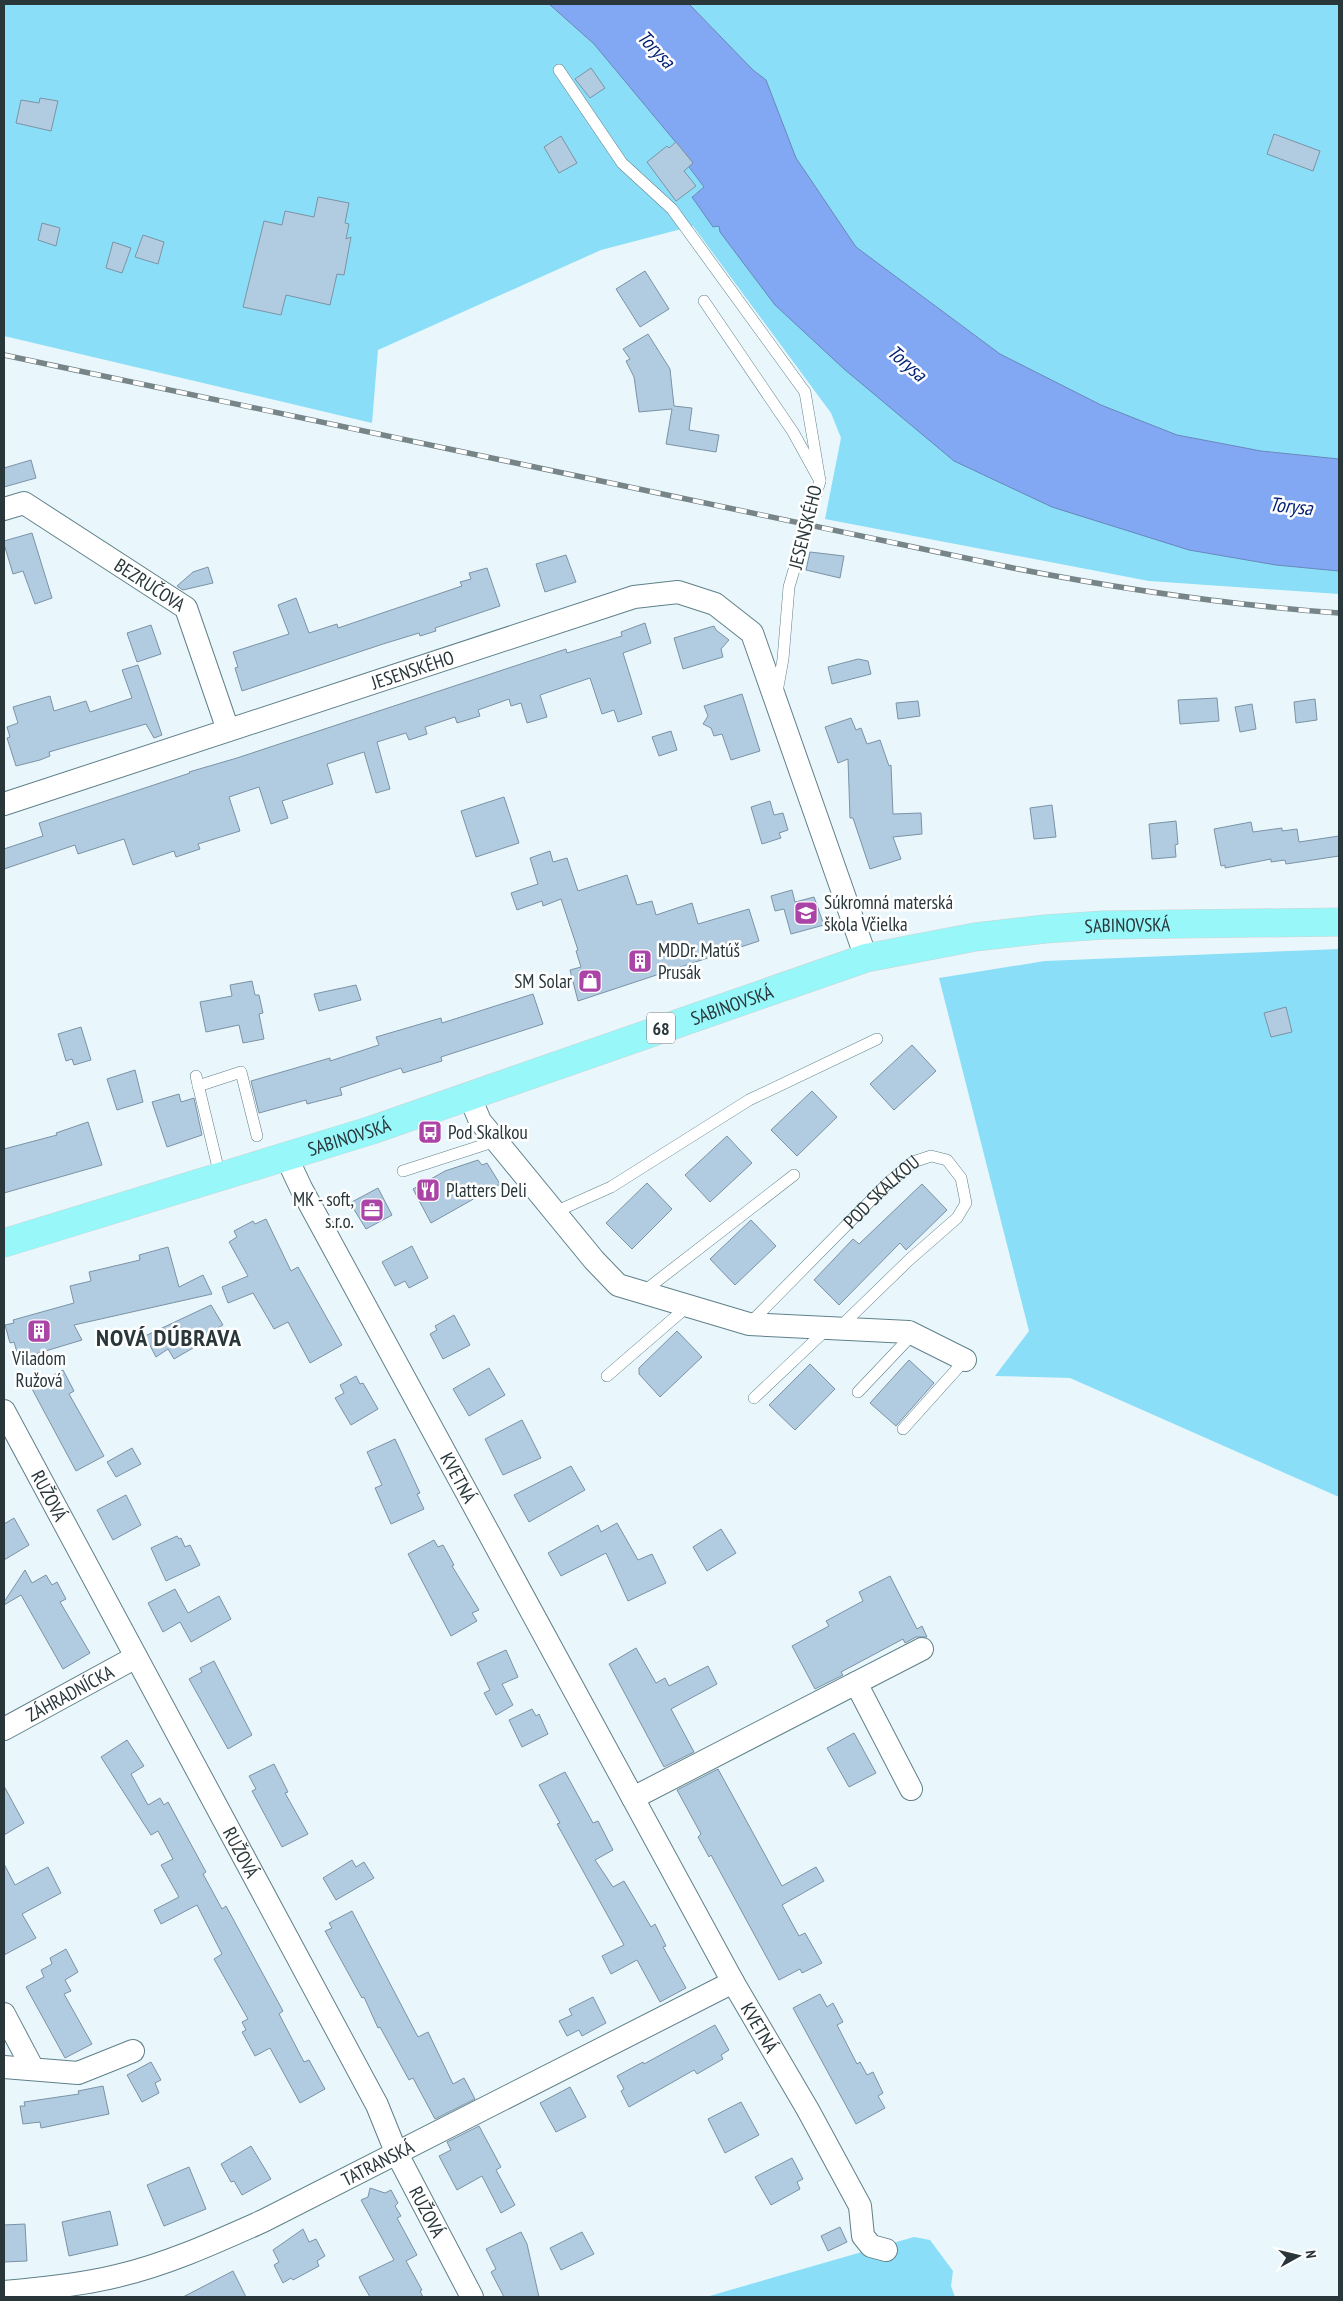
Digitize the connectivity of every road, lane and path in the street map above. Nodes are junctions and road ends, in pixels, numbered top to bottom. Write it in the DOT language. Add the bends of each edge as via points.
graph roads {
  1 [pos="559,70"];
  2 [pos="704,301"];
  3 [pos="820,481"];
  4 [pos="4,509"];
  5 [pos="776,696"];
  6 [pos="228,730"];
  7 [pos="4,804"];
  8 [pos="1339,922"];
  9 [pos="866,958"];
  10 [pos="877,1039"];
  11 [pos="470,1097"];
  12 [pos="257,1136"];
  13 [pos="496,1141"];
  14 [pos="286,1156"];
  15 [pos="403,1171"];
  16 [pos="794,1175"];
  17 [pos="220,1176"];
  18 [pos="555,1212"];
  19 [pos="4,1243"];
  20 [pos="643,1292"];
  21 [pos="688,1306"];
  22 [pos="749,1324"];
  23 [pos="833,1329"];
  24 [pos="913,1334"];
  25 [pos="965,1360"];
  26 [pos="607,1376"];
  27 [pos="858,1392"];
  28 [pos="754,1398"];
  29 [pos="4,1412"];
  30 [pos="903,1429"];
  31 [pos="922,1649"];
  32 [pos="136,1657"];
  33 [pos="856,1683"];
  34 [pos="4,1729"];
  35 [pos="911,1789"];
  36 [pos="633,1798"];
  37 [pos="733,1982"];
  38 [pos="6,2018"];
  39 [pos="133,2051"];
  40 [pos="4,2055"];
  41 [pos="4,2067"];
  42 [pos="33,2069"];
  43 [pos="396,2152"];
  44 [pos="886,2250"];
  45 [pos="4,2292"];
  46 [pos="472,2297"];
  1 -- 3 [label="lane" via="622,163 672,210 805,392"];
  2 -- 3 [label="lane, JESENSKÉHO" via="793,432"];
  3 -- 5 [label="lane, JESENSKÉHO" via="789,587 783,659"];
  4 -- 6 [label="street, BEZRUČOVA" via="24,503 186,608"];
  5 -- 6 [label="street, JESENSKÉHO" via="752,633 716,604 678,592 634,597"];
  5 -- 9 [label="street, JESENSKÉHO"];
  6 -- 7 [label="street, JESENSKÉHO"];
  8 -- 9 [label="main road, SABINOVSKÁ / 68" via="1064,928 975,938"];
  9 -- 11 [label="main road, SABINOVSKÁ / 68"];
  10 -- 18 [label="lane" via="749,1100 611,1187"];
  11 -- 13 [label="street" via="480,1121"];
  11 -- 14 [label="main road, SABINOVSKÁ / 68"];
  12 -- 17 [label="lane" via="241,1072 197,1081"];
  13 -- 15 [label="lane"];
  13 -- 18 [label="street"];
  14 -- 17 [label="main road, SABINOVSKÁ / 68"];
  14 -- 36 [label="street, KVETNÁ"];
  16 -- 20 [label="lane"];
  17 -- 19 [label="main road, SABINOVSKÁ / 68"];
  18 -- 20 [label="street" via="618,1285"];
  20 -- 21 [label="street"];
  21 -- 22 [label="street"];
  21 -- 26 [label="lane"];
  22 -- 23 [label="street"];
  22 -- 23 [label="lane, POD SKALKOU" via="888,1183 914,1162 931,1156 947,1160 961,1178 966,1203 957,1218"];
  23 -- 24 [label="street"];
  23 -- 28 [label="lane, POD SKALKOU"];
  24 -- 25 [label="street"];
  24 -- 27 [label="lane"];
  25 -- 30 [label="lane"];
  29 -- 32 [label="street, RUŽOVÁ"];
  31 -- 33 [label="street"];
  32 -- 34 [label="street, ZÁHRADNÍCKA"];
  32 -- 43 [label="street, RUŽOVÁ" via="377,2105"];
  33 -- 35 [label="street"];
  33 -- 36 [label="street"];
  36 -- 37 [label="street, KVETNÁ"];
  37 -- 43 [label="street, TATRANSKÁ"];
  37 -- 44 [label="street, KVETNÁ" via="860,2206 862,2236 871,2246"];
  38 -- 40 [label="street" via="9,2047"];
  38 -- 42 [label="street"];
  39 -- 42 [label="street" via="78,2073"];
  41 -- 42 [label="street"];
  43 -- 45 [label="street, TATRANSKÁ" via="263,2221 198,2250 117,2276"];
  43 -- 46 [label="street, RUŽOVÁ"];
}
